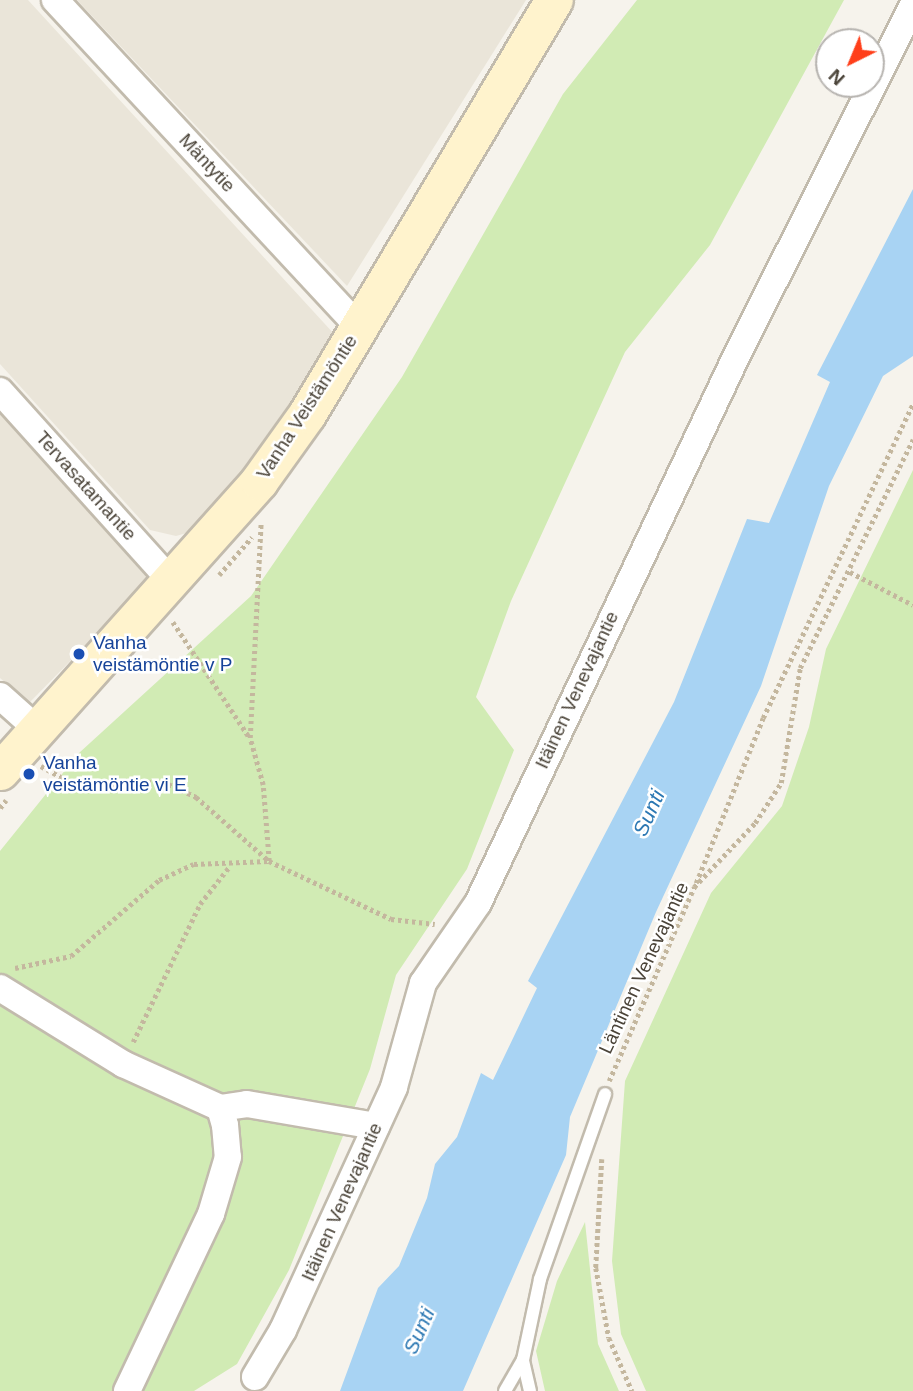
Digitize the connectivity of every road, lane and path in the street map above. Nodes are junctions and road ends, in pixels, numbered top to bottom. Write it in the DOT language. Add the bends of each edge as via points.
graph roads {
  1 [pos="55,0"];
  2 [pos="554,0"];
  3 [pos="913,5"];
  4 [pos="359,327"];
  5 [pos="0,391"];
  6 [pos="913,404"];
  7 [pos="913,439"];
  8 [pos="261,524"];
  9 [pos="850,572"];
  10 [pos="172,582"];
  11 [pos="913,605"];
  12 [pos="172,621"];
  13 [pos="0,696"];
  14 [pos="250,738"];
  15 [pos="37,746"];
  16 [pos="0,771"];
  17 [pos="269,860"];
  18 [pos="229,866"];
  19 [pos="694,887"];
  20 [pos="461,929"];
  21 [pos="0,970"];
  22 [pos="0,988"];
  23 [pos="123,1064"];
  24 [pos="605,1094"];
  25 [pos="220,1108"];
  26 [pos="376,1126"];
  27 [pos="602,1152"];
  28 [pos="523,1360"];
  29 [pos="255,1377"];
  30 [pos="127,1391"];
  31 [pos="505,1391"];
  32 [pos="530,1391"];
  33 [pos="632,1391"];
  1 -- 4 [label="street, Mäntytie"];
  2 -- 4 [label="street, Vanha Veistämöntie"];
  3 -- 20 [label="street, Itäinen Venevajantie"];
  4 -- 10 [label="street, Vanha Veistämöntie" via="259,481"];
  5 -- 10 [label="street, Tervasatamantie"];
  6 -- 19 [label="path" via="763,718"];
  7 -- 9 [label="path, Läntinen Venevajantie"];
  8 -- 14 [label="path"];
  9 -- 11 [label="path"];
  9 -- 19 [label="path, Läntinen Venevajantie" via="800,668 781,783 755,823"];
  10 -- 15 [label="street, Vanha Veistämöntie"];
  12 -- 14 [label="path"];
  13 -- 15 [label="street"];
  14 -- 17 [label="path" via="263,785"];
  15 -- 16 [label="street, Vanha Veistämöntie"];
  15 -- 17 [label="path" via="83,785 162,781 197,797"];
  17 -- 18 [label="path"];
  17 -- 20 [label="path" via="391,919"];
  18 -- 21 [label="path" via="194,864 159,880 71,956"];
  18 -- 23 [label="path" via="200,904"];
  19 -- 24 [label="path, Läntinen Venevajantie"];
  20 -- 26 [label="street, Itäinen Venevajantie" via="423,983 394,1087"];
  22 -- 23 [label="street"];
  23 -- 25 [label="street"];
  24 -- 28 [label="lane" via="540,1279"];
  25 -- 26 [label="street" via="247,1104 334,1124"];
  25 -- 30 [label="street" via="228,1157 211,1214"];
  26 -- 29 [label="street, Itäinen Venevajantie" via="284,1330"];
  27 -- 33 [label="path" via="596,1268 609,1338"];
  28 -- 31 [label="lane"];
  28 -- 32 [label="lane"];
}
